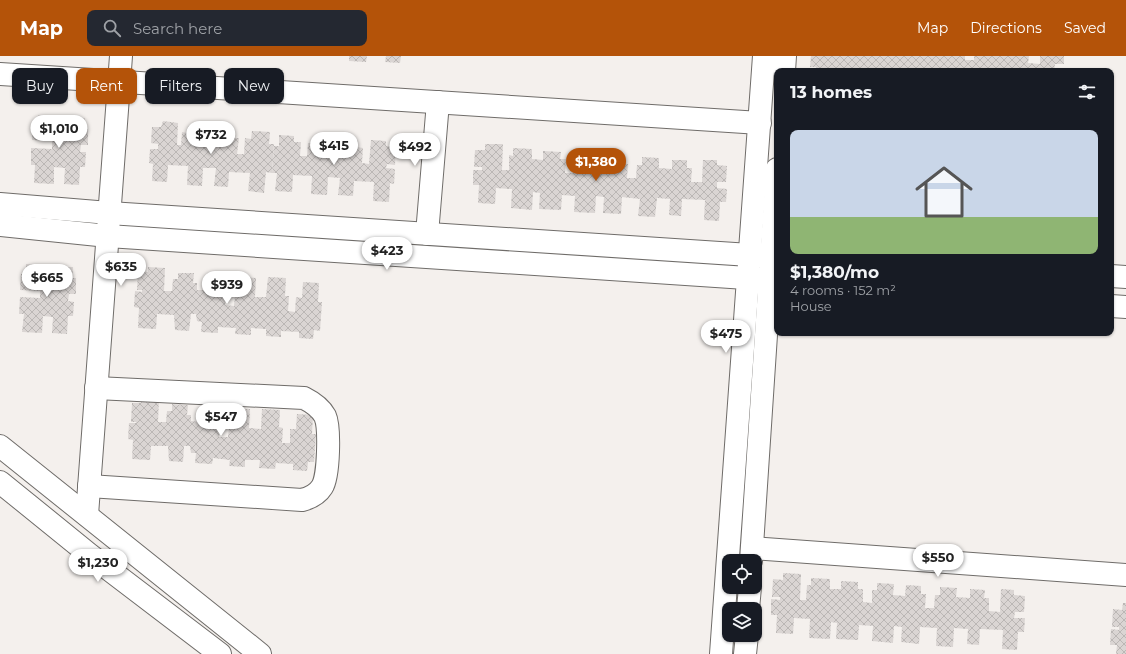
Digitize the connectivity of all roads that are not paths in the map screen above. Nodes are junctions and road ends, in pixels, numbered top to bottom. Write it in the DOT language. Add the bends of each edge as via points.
graph roads {
  1 [pos="121,56"];
  2 [pos="764,56"];
  3 [pos="785,56"];
  4 [pos="120,68"];
  5 [pos="784,68"];
  6 [pos="0,74"];
  7 [pos="76,78"];
  8 [pos="137,82"];
  9 [pos="438,102"];
  10 [pos="117,104"];
  11 [pos="760,123"];
  12 [pos="774,194"];
  13 [pos="0,204"];
  14 [pos="109,213"];
  15 [pos="0,225"];
  16 [pos="427,234"];
  17 [pos="108,236"];
  18 [pos="765,268"];
  19 [pos="1114,276"];
  20 [pos="1126,277"];
  21 [pos="1114,306"];
  22 [pos="1126,307"];
  23 [pos="96,388"];
  24 [pos="0,446"];
  25 [pos="0,482"];
  26 [pos="89,486"];
  27 [pos="87,515"];
  28 [pos="752,554"];
  29 [pos="762,555"];
  30 [pos="1126,575"];
  31 [pos="746,642"];
  32 [pos="220,654"];
  33 [pos="260,654"];
  34 [pos="721,654"];
  35 [pos="745,654"];
  1 -- 4 [label="street"];
  2 -- 11 [label="street"];
  3 -- 5 [label="street"];
  6 -- 7 [label="street"];
  8 -- 9 [label="street"];
  9 -- 11 [label="street"];
  9 -- 16 [label="street"];
  10 -- 14 [label="street"];
  11 -- 18 [label="street"];
  12 -- 18 [label="street"];
  13 -- 14 [label="street"];
  14 -- 16 [label="street"];
  14 -- 17 [label="street"];
  15 -- 17 [label="street"];
  16 -- 18 [label="street"];
  17 -- 18 [label="street"];
  17 -- 23 [label="street"];
  18 -- 28 [label="street"];
  18 -- 34 [label="street"];
  19 -- 20 [label="street"];
  21 -- 22 [label="street"];
  23 -- 26 [label="street"];
  23 -- 26 [label="street" via="304,398 320,408 328,425 326,479 310,498 302,500"];
  24 -- 27 [label="street"];
  25 -- 32 [label="street" via="90,555"];
  26 -- 27 [label="street"];
  27 -- 33 [label="street"];
  29 -- 30 [label="street"];
  31 -- 35 [label="street"];
}
